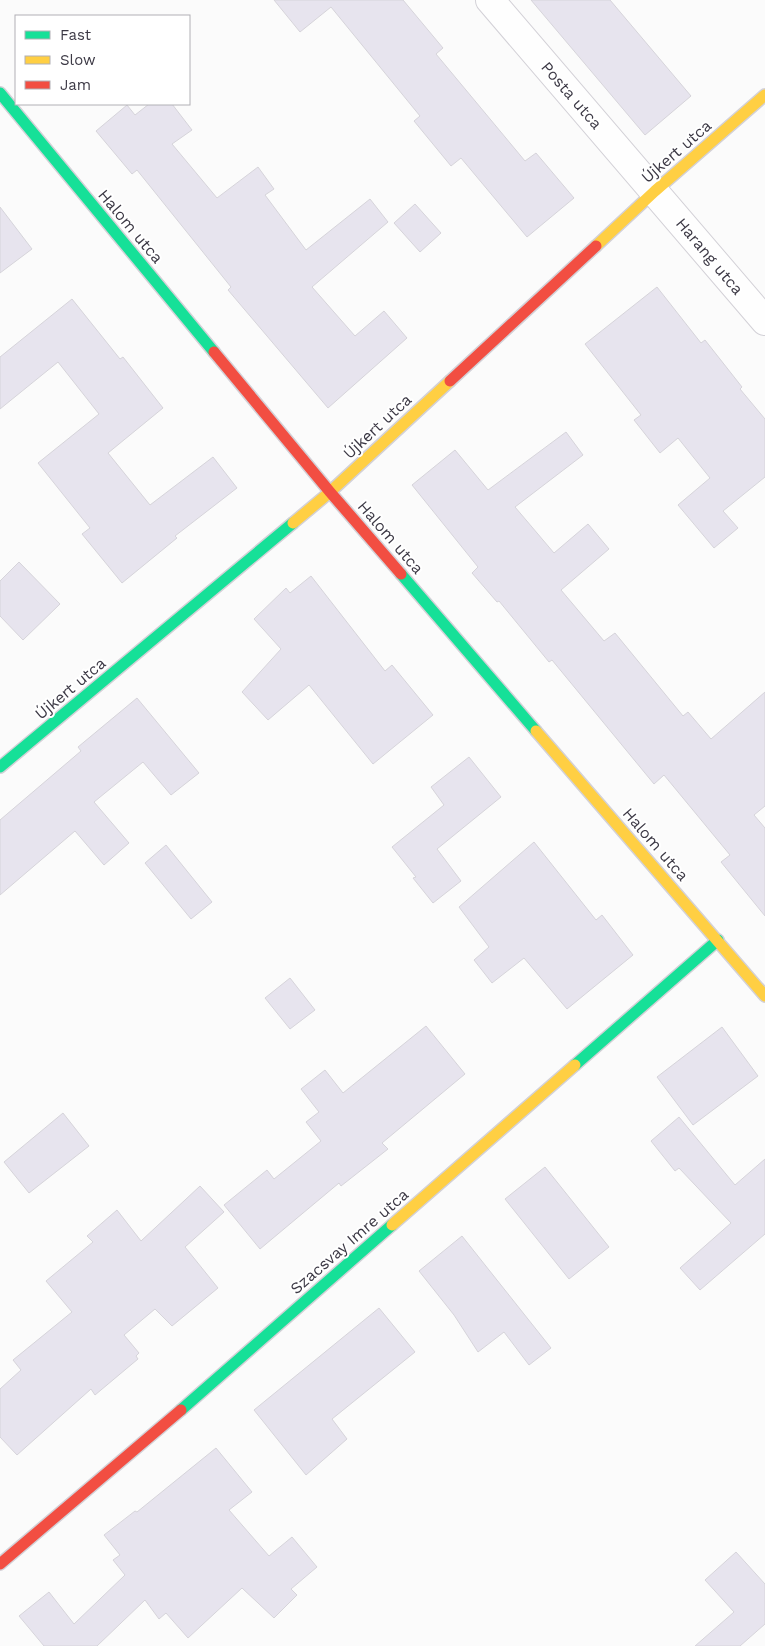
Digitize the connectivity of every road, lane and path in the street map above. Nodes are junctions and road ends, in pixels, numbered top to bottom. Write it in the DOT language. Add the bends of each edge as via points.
graph roads {
  1 [pos="490,0"];
  2 [pos="0,93"];
  3 [pos="765,95"];
  4 [pos="654,191"];
  5 [pos="765,321"];
  6 [pos="330,492"];
  7 [pos="0,767"];
  8 [pos="718,940"];
  9 [pos="765,996"];
  10 [pos="0,1564"];
  1 -- 4 [label="street, Posta utca"];
  2 -- 6 [label="street, Halom utca"];
  3 -- 4 [label="street, Újkert utca"];
  4 -- 5 [label="street, Harang utca"];
  4 -- 6 [label="street, Újkert utca"];
  6 -- 7 [label="street, Újkert utca"];
  6 -- 8 [label="street, Halom utca"];
  8 -- 9 [label="street, Halom utca"];
  8 -- 10 [label="street, Szacsvay Imre utca"];
}
